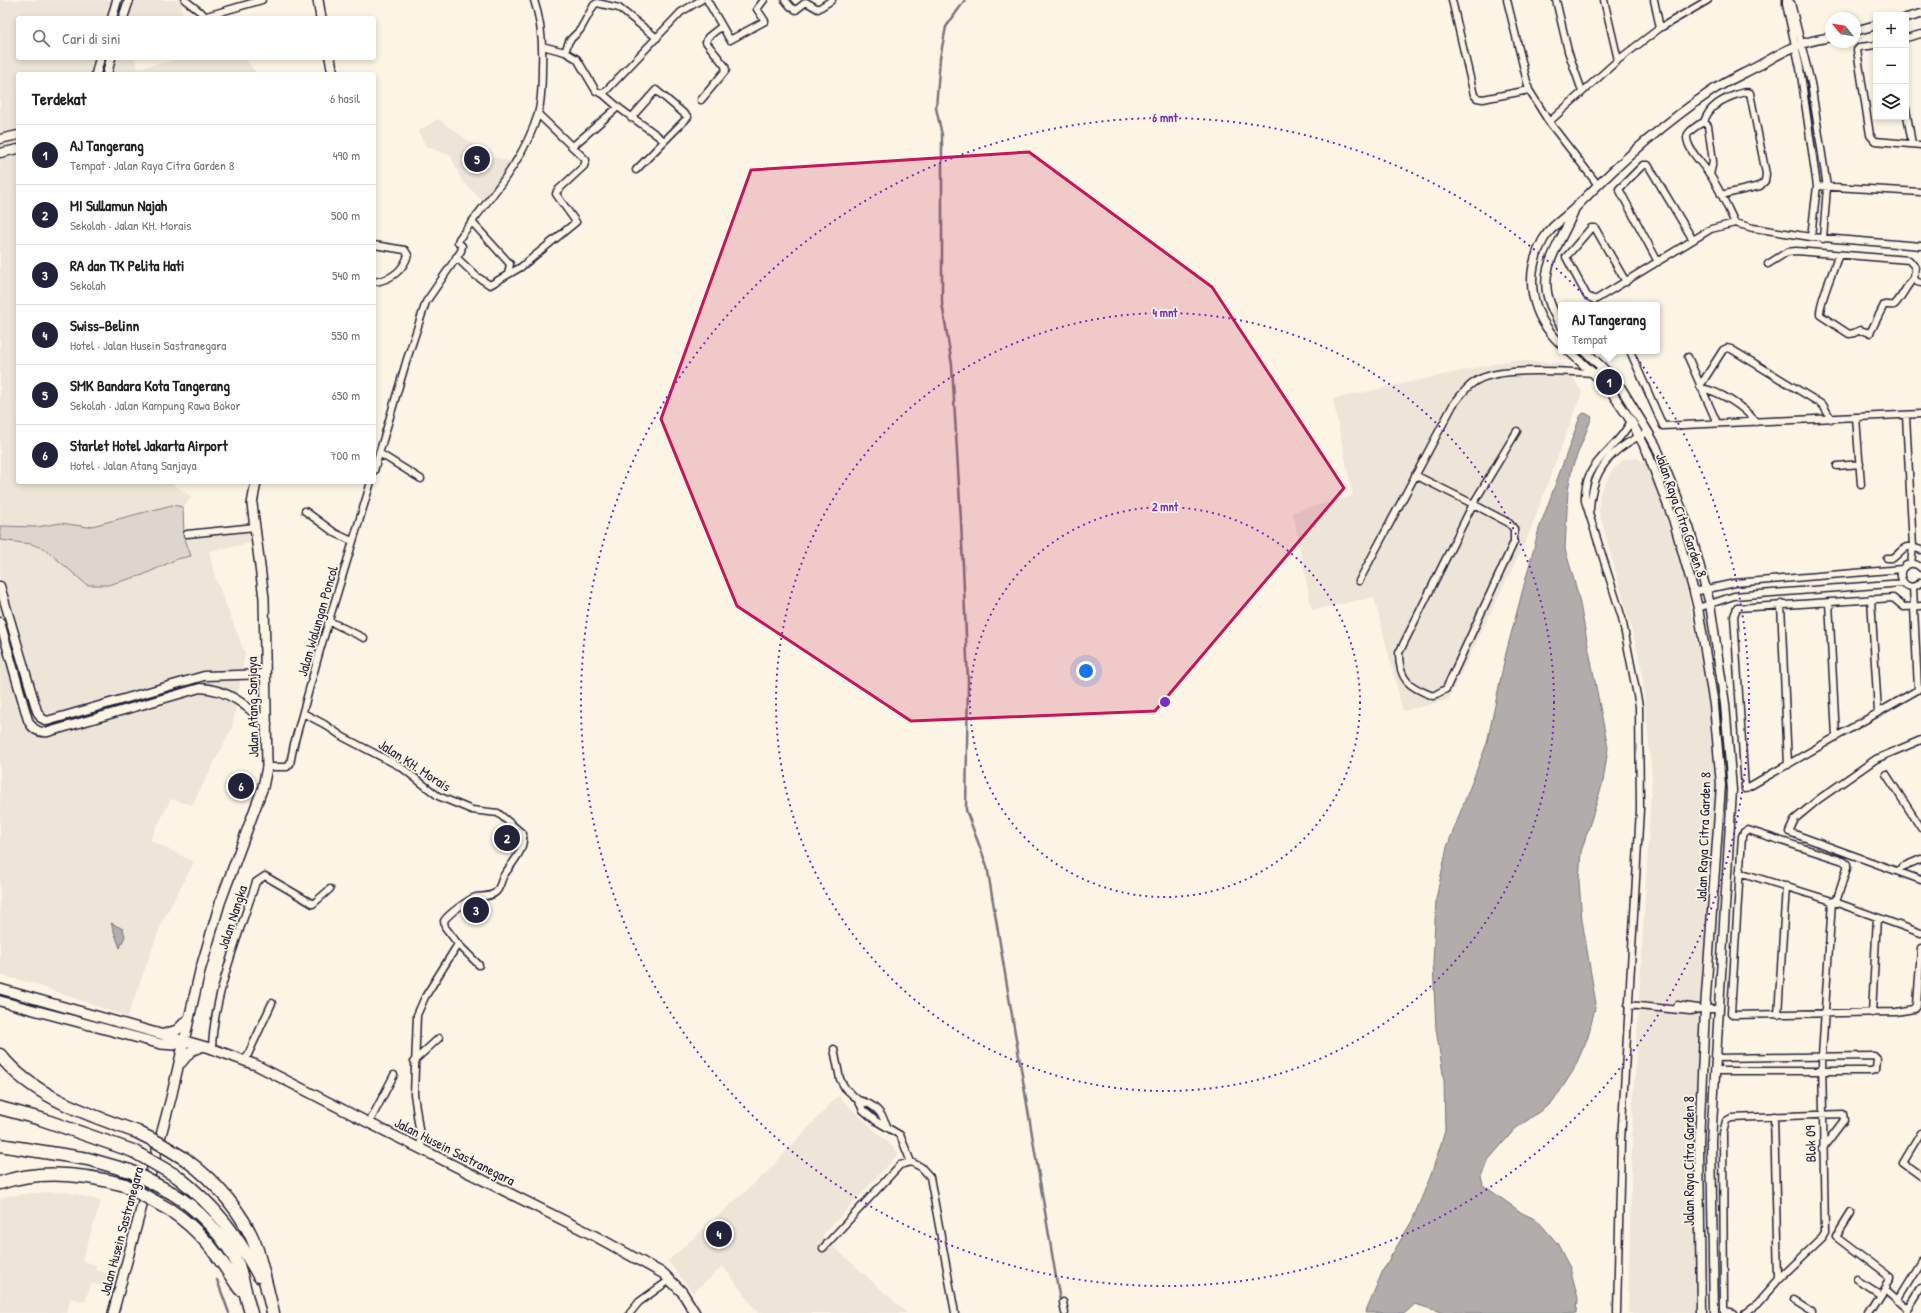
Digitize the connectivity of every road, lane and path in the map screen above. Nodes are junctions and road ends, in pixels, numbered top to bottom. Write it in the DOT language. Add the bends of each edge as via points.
graph roads {
  1 [pos="117,0"];
  2 [pos="129,0"];
  3 [pos="185,0"];
  4 [pos="262,0"];
  5 [pos="318,0"];
  6 [pos="534,0"];
  7 [pos="701,0"];
  8 [pos="707,0"];
  9 [pos="764,0"];
  10 [pos="785,0"];
  11 [pos="832,0"];
  12 [pos="1452,0"];
  13 [pos="1507,0"];
  14 [pos="1556,0"];
  15 [pos="1604,0"];
  16 [pos="1654,0"];
  17 [pos="1708,0"];
  18 [pos="1787,0"];
  19 [pos="1921,14"];
  20 [pos="113,16"];
  21 [pos="124,16"];
  22 [pos="202,16"];
  23 [pos="210,16"];
  24 [pos="321,16"];
  25 [pos="1909,17"];
  26 [pos="722,26"];
  27 [pos="1873,26"];
  28 [pos="1660,28"];
  29 [pos="1861,29"];
  30 [pos="1921,34"];
  31 [pos="1909,37"];
  32 [pos="656,38"];
  33 [pos="1825,38"];
  34 [pos="1799,45"];
  35 [pos="1873,45"];
  36 [pos="543,46"];
  37 [pos="564,52"];
  38 [pos="100,60"];
  39 [pos="110,60"];
  40 [pos="330,60"];
  41 [pos="1618,60"];
  42 [pos="96,72"];
  43 [pos="108,72"];
  44 [pos="333,72"];
  45 [pos="1811,83"];
  46 [pos="1803,84"];
  47 [pos="1529,90"];
  48 [pos="1582,91"];
  49 [pos="603,94"];
  50 [pos="700,100"];
  51 [pos="618,107"];
  52 [pos="539,115"];
  53 [pos="631,118"];
  54 [pos="1908,120"];
  55 [pos="1549,122"];
  56 [pos="1704,122"];
  57 [pos="16,135"];
  58 [pos="0,139"];
  59 [pos="664,141"];
  60 [pos="1912,144"];
  61 [pos="1921,145"];
  62 [pos="573,146"];
  63 [pos="16,149"];
  64 [pos="0,153"];
  65 [pos="636,170"];
  66 [pos="1710,175"];
  67 [pos="1598,185"];
  68 [pos="1817,186"];
  69 [pos="1827,187"];
  70 [pos="1921,192"];
  71 [pos="1721,195"];
  72 [pos="1576,207"];
  73 [pos="472,222"];
  74 [pos="1735,223"];
  75 [pos="1811,237"];
  76 [pos="1823,239"];
  77 [pos="1693,240"];
  78 [pos="376,244"];
  79 [pos="1921,246"];
  80 [pos="1838,256"];
  81 [pos="458,259"];
  82 [pos="1658,262"];
  83 [pos="1768,264"];
  84 [pos="508,274"];
  85 [pos="1914,278"];
  86 [pos="376,282"];
  87 [pos="1626,282"];
  88 [pos="1921,283"];
  89 [pos="1558,320"];
  90 [pos="1558,341"];
  91 [pos="1573,354"];
  92 [pos="1588,354"];
  93 [pos="1631,354"];
  94 [pos="1688,357"];
  95 [pos="1603,368"];
  96 [pos="1595,373"];
  97 [pos="1701,387"];
  98 [pos="1921,414"];
  99 [pos="1906,416"];
  100 [pos="1856,417"];
  101 [pos="1831,418"];
  102 [pos="1631,421"];
  103 [pos="1756,422"];
  104 [pos="1717,423"];
  105 [pos="1517,431"];
  106 [pos="1648,432"];
  107 [pos="1639,436"];
  108 [pos="379,453"];
  109 [pos="376,464"];
  110 [pos="1860,464"];
  111 [pos="1837,466"];
  112 [pos="1415,475"];
  113 [pos="421,479"];
  114 [pos="256,484"];
  115 [pos="370,484"];
  116 [pos="1861,486"];
  117 [pos="1473,504"];
  118 [pos="305,511"];
  119 [pos="1590,513"];
  120 [pos="255,527"];
  121 [pos="187,534"];
  122 [pos="352,541"];
  123 [pos="1912,547"];
  124 [pos="1921,550"];
  125 [pos="1888,558"];
  126 [pos="1911,564"];
  127 [pos="1921,568"];
  128 [pos="1902,569"];
  129 [pos="1359,581"];
  130 [pos="1921,582"];
  131 [pos="1903,583"];
  132 [pos="0,586"];
  133 [pos="1913,587"];
  134 [pos="1706,589"];
  135 [pos="1694,592"];
  136 [pos="1871,599"];
  137 [pos="1828,602"];
  138 [pos="1710,604"];
  139 [pos="1781,604"];
  140 [pos="1914,606"];
  141 [pos="1921,606"];
  142 [pos="1698,608"];
  143 [pos="329,620"];
  144 [pos="0,622"];
  145 [pos="364,638"];
  146 [pos="265,674"];
  147 [pos="1920,688"];
  148 [pos="1878,712"];
  149 [pos="303,713"];
  150 [pos="267,724"];
  151 [pos="1836,737"];
  152 [pos="1921,740"];
  153 [pos="1788,765"];
  154 [pos="267,767"];
  155 [pos="1886,774"];
  156 [pos="1921,828"];
  157 [pos="1921,859"];
  158 [pos="1899,870"];
  159 [pos="1739,872"];
  160 [pos="1921,880"];
  161 [pos="1786,886"];
  162 [pos="330,888"];
  163 [pos="1834,902"];
  164 [pos="1877,917"];
  165 [pos="1921,933"];
  166 [pos="458,944"];
  167 [pos="1921,948"];
  168 [pos="479,965"];
  169 [pos="0,989"];
  170 [pos="0,1001"];
  171 [pos="272,1003"];
  172 [pos="1628,1005"];
  173 [pos="1702,1009"];
  174 [pos="1717,1009"];
  175 [pos="1872,1013"];
  176 [pos="1824,1014"];
  177 [pos="1778,1015"];
  178 [pos="188,1019"];
  179 [pos="164,1034"];
  180 [pos="439,1038"];
  181 [pos="184,1040"];
  182 [pos="207,1047"];
  183 [pos="834,1048"];
  184 [pos="0,1055"];
  185 [pos="1822,1056"];
  186 [pos="1716,1058"];
  187 [pos="1740,1058"];
  188 [pos="414,1060"];
  189 [pos="245,1061"];
  190 [pos="178,1068"];
  191 [pos="1821,1070"];
  192 [pos="1715,1071"];
  193 [pos="1739,1071"];
  194 [pos="394,1075"];
  195 [pos="0,1108"];
  196 [pos="1774,1116"];
  197 [pos="1822,1116"];
  198 [pos="368,1123"];
  199 [pos="1921,1133"];
  200 [pos="0,1145"];
  201 [pos="1822,1149"];
  202 [pos="422,1150"];
  203 [pos="910,1162"];
  204 [pos="1921,1176"];
  205 [pos="0,1183"];
  206 [pos="1851,1213"];
  207 [pos="1700,1222"];
  208 [pos="1712,1222"];
  209 [pos="823,1248"];
  210 [pos="1921,1261"];
  211 [pos="671,1279"];
  212 [pos="1857,1279"];
  213 [pos="1778,1280"];
  214 [pos="1884,1288"];
  215 [pos="1921,1289"];
  216 [pos="1880,1294"];
  217 [pos="268,1295"];
  218 [pos="247,1300"];
  219 [pos="1898,1300"];
  220 [pos="1793,1301"];
  221 [pos="1063,1302"];
  222 [pos="1907,1311"];
  223 [pos="113,1313"];
  224 [pos="251,1313"];
  225 [pos="273,1313"];
  226 [pos="630,1313"];
  227 [pos="695,1313"];
  228 [pos="955,1313"];
  229 [pos="1065,1313"];
  230 [pos="1617,1313"];
  231 [pos="1701,1313"];
  232 [pos="1714,1313"];
  233 [pos="1734,1313"];
  234 [pos="1745,1313"];
  235 [pos="1812,1313"];
  236 [pos="1868,1313"];
  1 -- 20 [label="street"];
  2 -- 21 [label="street"];
  3 -- 22 [label="street" via="200,11"];
  4 -- 23 [label="street"];
  5 -- 24 [label="main road"];
  6 -- 36 [label="street"];
  7 -- 32 [label="street" via="681,12"];
  8 -- 26 [label="street"];
  9 -- 26 [label="street" via="757,9 765,20 760,24 730,40"];
  10 -- 11 [label="street" via="796,10 806,2 818,9"];
  12 -- 47 [label="street" via="1474,95 1483,99"];
  13 -- 47 [label="street"];
  14 -- 48 [label="street" via="1568,51"];
  15 -- 41 [label="street"];
  16 -- 28 [label="street"];
  17 -- 28 [label="street"];
  18 -- 34 [label="street" via="1791,3"];
  19 -- 25 [label="street"];
  26 -- 50 [label="street" via="708,37 706,42 726,70"];
  27 -- 29 [label="street"];
  28 -- 41 [label="street"];
  30 -- 31 [label="street"];
  32 -- 37 [label="street" via="619,8 597,3"];
  32 -- 49 [label="street"];
  33 -- 34 [label="street"];
  34 -- 45 [label="street"];
  34 -- 46 [label="street"];
  34 -- 67 [label="street" via="1714,90 1657,131"];
  35 -- 60 [label="street" via="1860,47 1857,50 1870,135 1875,141"];
  36 -- 37 [label="street"];
  36 -- 52 [label="street"];
  37 -- 49 [label="street" via="577,59 596,91"];
  38 -- 42 [label="street"];
  39 -- 43 [label="street"];
  40 -- 44 [label="main road"];
  41 -- 48 [label="street"];
  45 -- 46 [label="street"];
  45 -- 69 [label="street"];
  46 -- 68 [label="street"];
  47 -- 55 [label="street"];
  48 -- 55 [label="street"];
  49 -- 51 [label="street"];
  51 -- 53 [label="street"];
  51 -- 62 [label="street"];
  52 -- 62 [label="street"];
  52 -- 73 [label="street" via="517,161"];
  53 -- 59 [label="street"];
  53 -- 59 [label="street" via="654,91 658,90 688,117"];
  54 -- 60 [label="street"];
  55 -- 67 [label="street"];
  56 -- 66 [label="street" via="1708,126 1713,161"];
  56 -- 66 [label="street" via="1686,137 1700,164"];
  56 -- 71 [label="street" via="1710,110 1723,99 1745,92 1750,93 1766,174 1765,181 1760,186"];
  57 -- 58 [label="street"];
  59 -- 65 [label="street"];
  60 -- 61 [label="street"];
  62 -- 84 [label="street" via="585,157 586,164 556,194 576,222 521,268"];
  63 -- 64 [label="street"];
  66 -- 71 [label="street"];
  67 -- 72 [label="street"];
  68 -- 69 [label="street"];
  68 -- 75 [label="street"];
  69 -- 70 [label="street"];
  69 -- 76 [label="street"];
  71 -- 74 [label="street"];
  72 -- 89 [label="street" via="1569,227 1549,260 1545,282 1546,294"];
  72 -- 90 [label="street" via="1554,224 1543,240 1532,267 1532,291 1538,315"];
  73 -- 81 [label="street" via="459,239"];
  73 -- 84 [label="street" via="510,264"];
  74 -- 75 [label="street"];
  74 -- 77 [label="street" via="1711,229"];
  75 -- 76 [label="street"];
  76 -- 79 [label="street"];
  77 -- 82 [label="street"];
  77 -- 82 [label="street" via="1646,164 1619,189"];
  78 -- 86 [label="street" via="405,250 408,255 402,269 383,281"];
  80 -- 83 [label="street" via="1787,252"];
  80 -- 85 [label="street" via="1909,260 1914,267"];
  80 -- 85 [label="street" via="1821,303 1820,315 1849,334 1860,330 1871,332 1884,305 1892,306"];
  81 -- 84 [label="street" via="487,285 505,278"];
  81 -- 108 [label="street" via="426,302"];
  82 -- 87 [label="street"];
  85 -- 88 [label="street"];
  87 -- 87 [label="street" via="1593,227 1566,258 1591,299 1595,300"];
  91 -- 96 [label="street, Jalan Raya Citra Garden 8"];
  92 -- 95 [label="street, Jalan Raya Citra Garden 8"];
  93 -- 104 [label="street" via="1663,426"];
  94 -- 97 [label="street"];
  95 -- 96 [label="street"];
  95 -- 106 [label="street, Jalan Raya Citra Garden 8" via="1621,388"];
  96 -- 102 [label="street, Jalan Raya Citra Garden 8"];
  96 -- 112 [label="street" via="1515,372 1494,374 1477,380 1462,392 1453,405"];
  97 -- 101 [label="street" via="1723,350 1732,349 1823,405"];
  97 -- 103 [label="street" via="1712,390 1749,413"];
  97 -- 104 [label="street"];
  98 -- 99 [label="street"];
  99 -- 100 [label="street"];
  99 -- 123 [label="street"];
  100 -- 101 [label="street"];
  100 -- 110 [label="street"];
  101 -- 103 [label="street"];
  102 -- 107 [label="street, Jalan Raya Citra Garden 8"];
  102 -- 119 [label="street" via="1624,434 1599,459 1588,476 1584,488 1585,501"];
  103 -- 104 [label="street"];
  105 -- 117 [label="street"];
  106 -- 107 [label="street"];
  106 -- 134 [label="street, Jalan Raya Citra Garden 8" via="1689,527"];
  107 -- 119 [label="street" via="1619,450 1594,479"];
  107 -- 135 [label="street, Jalan Raya Citra Garden 8" via="1673,519"];
  108 -- 109 [label="street"];
  108 -- 113 [label="street"];
  110 -- 111 [label="street"];
  110 -- 116 [label="street"];
  112 -- 117 [label="street"];
  112 -- 129 [label="street"];
  114 -- 120 [label="main road, Jalan Atang Sanjaya" via="252,504"];
  115 -- 143 [label="street, Jalan Walungan Poncol"];
  117 -- 117 [label="street" via="1509,523 1514,529 1514,542 1446,689 1433,696 1417,690 1405,681 1399,668 1399,653"];
  118 -- 122 [label="street" via="335,534"];
  119 -- 172 [label="street" via="1622,618 1639,706 1640,808"];
  120 -- 121 [label="street"];
  120 -- 146 [label="main road, Jalan Atang Sanjaya" via="264,598"];
  123 -- 124 [label="street"];
  123 -- 125 [label="street" via="1903,548 1893,558"];
  123 -- 126 [label="street"];
  126 -- 127 [label="street"];
  126 -- 128 [label="street"];
  128 -- 131 [label="street" via="1900,576"];
  128 -- 134 [label="street" via="1736,583"];
  130 -- 133 [label="street"];
  131 -- 133 [label="street"];
  131 -- 138 [label="street" via="1734,596"];
  132 -- 146 [label="street" via="37,711 41,718 47,721 204,676"];
  133 -- 140 [label="street"];
  134 -- 135 [label="street"];
  134 -- 138 [label="street, Jalan Raya Citra Garden 8"];
  135 -- 142 [label="street, Jalan Raya Citra Garden 8"];
  136 -- 137 [label="street"];
  136 -- 140 [label="street" via="1893,598 1904,607"];
  136 -- 148 [label="street"];
  137 -- 139 [label="street"];
  137 -- 151 [label="street"];
  138 -- 142 [label="street"];
  138 -- 174 [label="street, Jalan Raya Citra Garden 8" via="1725,704 1732,785"];
  139 -- 153 [label="street"];
  139 -- 153 [label="street" via="1739,607 1734,613 1745,790"];
  140 -- 141 [label="street"];
  140 -- 147 [label="street"];
  142 -- 173 [label="street, Jalan Raya Citra Garden 8" via="1714,706 1720,785"];
  143 -- 145 [label="street"];
  143 -- 149 [label="street, Jalan Walungan Poncol"];
  144 -- 150 [label="street" via="28,720 37,730 48,732 200,688 217,690 235,698"];
  146 -- 150 [label="main road, Jalan Atang Sanjaya"];
  147 -- 148 [label="street"];
  148 -- 151 [label="street"];
  149 -- 154 [label="street, Jalan Walungan Poncol" via="290,764 284,767"];
  149 -- 166 [label="street, Jalan KH. Morais" via="401,767 438,796 472,810 498,813 521,831 523,841 514,863 504,875 496,892 484,898 476,897 445,918 445,926"];
  150 -- 154 [label="main road, Jalan Atang Sanjaya"];
  151 -- 153 [label="street"];
  152 -- 158 [label="street" via="1876,759 1795,819 1789,832"];
  154 -- 178 [label="main road, Jalan Atang Sanjaya" via="259,798 220,903"];
  155 -- 156 [label="street"];
  157 -- 158 [label="street"];
  158 -- 160 [label="street"];
  159 -- 161 [label="street"];
  159 -- 163 [label="street" via="1742,836 1748,830 1847,864"];
  159 -- 177 [label="street" via="1731,1013"];
  161 -- 163 [label="street"];
  161 -- 177 [label="street"];
  162 -- 182 [label="street, Jalan Nangka" via="313,904 265,876 256,882"];
  163 -- 164 [label="street"];
  163 -- 176 [label="street"];
  164 -- 165 [label="street"];
  164 -- 175 [label="street"];
  166 -- 168 [label="street"];
  166 -- 188 [label="street" via="417,1011"];
  167 -- 175 [label="street" via="1916,1008"];
  169 -- 179 [label="main road, Jalan Husein Sastranegara"];
  170 -- 181 [label="main road" via="161,1044 174,1046"];
  171 -- 189 [label="street"];
  172 -- 173 [label="street" via="1690,1011"];
  172 -- 230 [label="street" via="1621,1140"];
  173 -- 174 [label="street"];
  173 -- 207 [label="street, Jalan Raya Citra Garden 8"];
  174 -- 186 [label="street, Jalan Raya Citra Garden 8"];
  175 -- 176 [label="street"];
  176 -- 177 [label="street"];
  176 -- 185 [label="street"];
  178 -- 179 [label="main road" via="177,1030"];
  178 -- 181 [label="main road, Jalan Atang Sanjaya"];
  178 -- 182 [label="main road" via="191,1033"];
  179 -- 181 [label="main road, Jalan Husein Sastranegara"];
  180 -- 188 [label="street"];
  181 -- 182 [label="main road, Jalan Husein Sastranegara"];
  181 -- 190 [label="main road, Jalan Husein Sastranegara"];
  182 -- 189 [label="main road, Jalan Husein Sastranegara"];
  182 -- 190 [label="main road" via="191,1051"];
  183 -- 203 [label="street" via="840,1079 845,1088 858,1100 869,1103 882,1114 888,1128 900,1135"];
  184 -- 217 [label="highway, bridge" via="25,1079 46,1094 159,1143 185,1159 211,1182 240,1218 257,1249"];
  185 -- 187 [label="street"];
  185 -- 191 [label="street"];
  185 -- 191 [label="street" via="1874,1056 1877,1058 1877,1066 1876,1070 1871,1071"];
  186 -- 187 [label="street"];
  186 -- 192 [label="street, Jalan Raya Citra Garden 8"];
  187 -- 193 [label="street"];
  188 -- 202 [label="street" via="414,1094"];
  189 -- 198 [label="main road, Jalan Husein Sastranegara"];
  190 -- 223 [label="main road, Jalan Husein Sastranegara"];
  191 -- 193 [label="street"];
  191 -- 197 [label="street"];
  192 -- 193 [label="street"];
  192 -- 208 [label="street, Jalan Raya Citra Garden 8" via="1711,1142"];
  194 -- 198 [label="street"];
  195 -- 217 [label="highway, bridge" via="41,1119 133,1151 178,1177 213,1207 230,1227"];
  196 -- 197 [label="street, Blok 09"];
  196 -- 213 [label="street"];
  196 -- 233 [label="street, Blok 09" via="1731,1118 1726,1121 1723,1132 1724,1310"];
  197 -- 201 [label="street, Blok 09"];
  197 -- 201 [label="street" via="1845,1116"];
  198 -- 202 [label="main road, Jalan Husein Sastranegara"];
  199 -- 204 [label="street" via="1903,1163"];
  200 -- 218 [label="highway, bridge" via="106,1163 130,1171 172,1192 198,1212 223,1241 237,1264"];
  201 -- 213 [label="street, Blok 09" via="1825,1233"];
  202 -- 211 [label="main road, Jalan Husein Sastranegara" via="594,1236"];
  203 -- 209 [label="street" via="900,1165"];
  203 -- 228 [label="street" via="921,1166 930,1177"];
  205 -- 218 [label="highway, bridge" via="16,1178 62,1174 105,1179 125,1185 187,1222 217,1253"];
  206 -- 214 [label="street" via="1836,1237 1890,1276"];
  207 -- 208 [label="street"];
  207 -- 231 [label="street, Jalan Raya Citra Garden 8"];
  208 -- 232 [label="street, Jalan Raya Citra Garden 8"];
  210 -- 219 [label="street"];
  211 -- 226 [label="street" via="639,1302"];
  211 -- 227 [label="main road, Jalan Husein Sastranegara"];
  212 -- 216 [label="street"];
  213 -- 234 [label="street" via="1756,1305"];
  214 -- 216 [label="street"];
  214 -- 219 [label="street"];
  215 -- 222 [label="street"];
  216 -- 236 [label="street"];
  217 -- 225 [label="highway"];
  218 -- 224 [label="highway"];
  219 -- 222 [label="street"];
  220 -- 235 [label="street"];
  221 -- 229 [label="street"];
}
